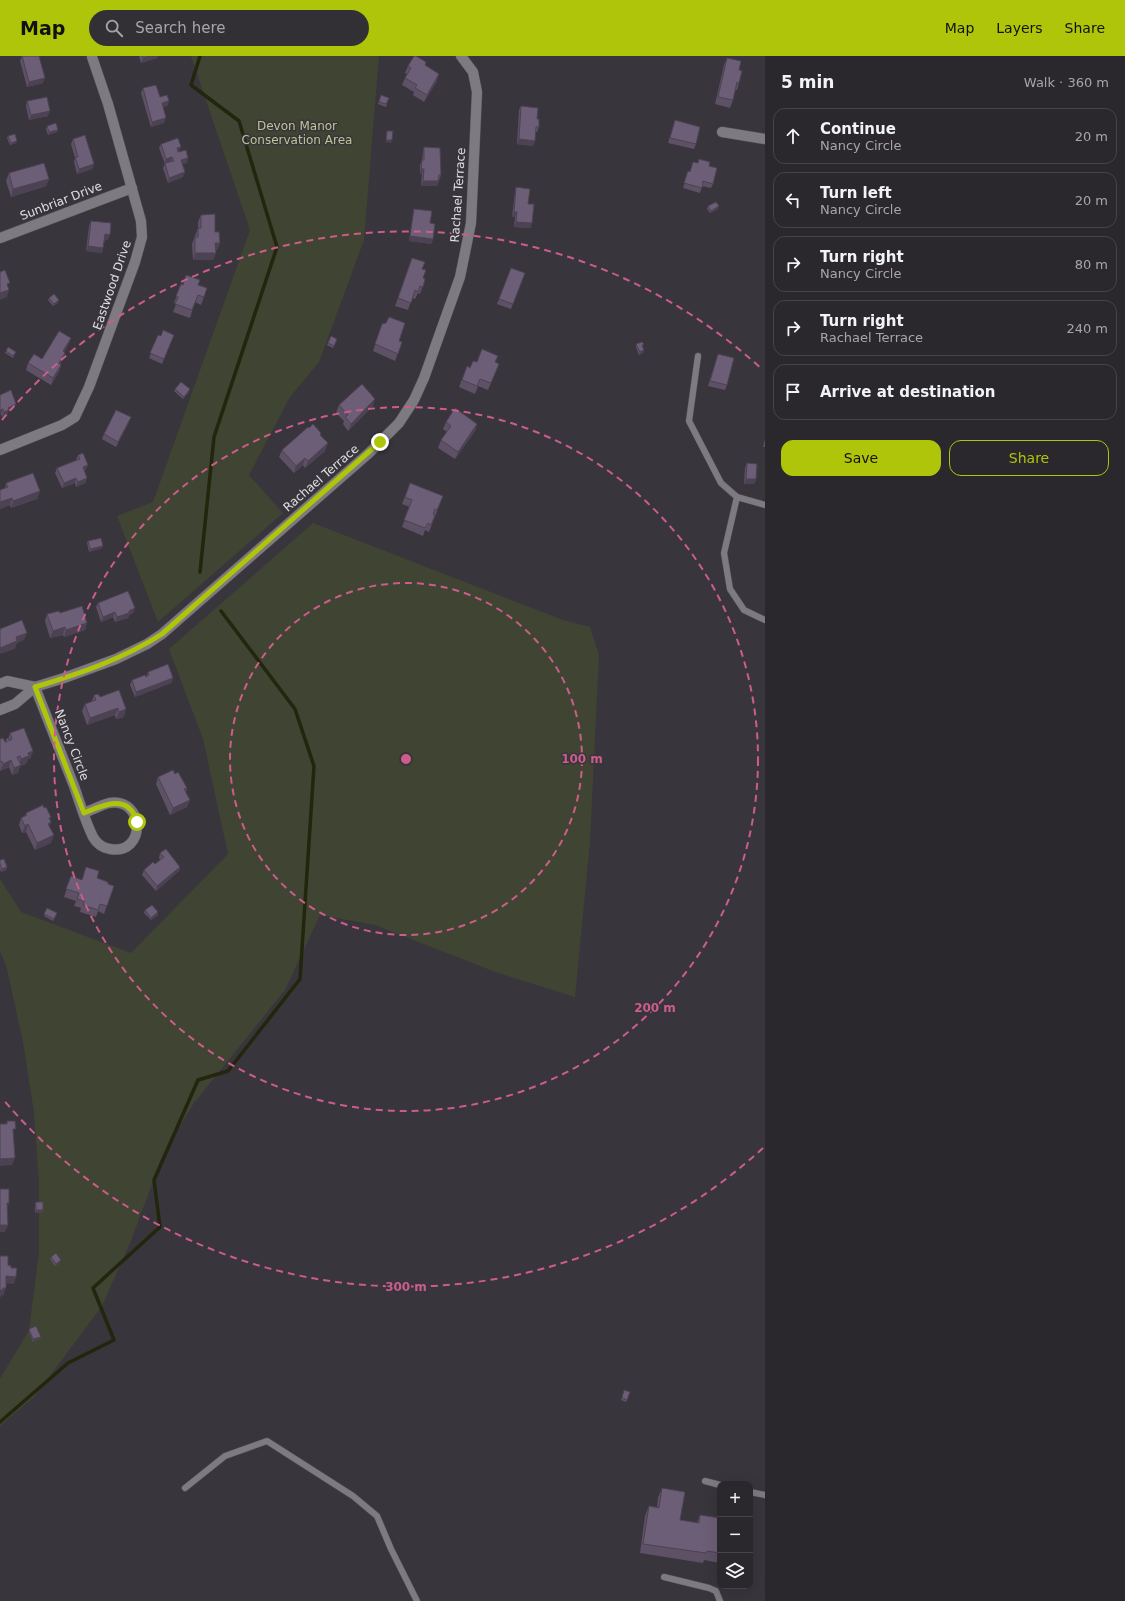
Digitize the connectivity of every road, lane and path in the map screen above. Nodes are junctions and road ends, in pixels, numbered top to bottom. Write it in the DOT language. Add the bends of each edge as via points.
graph roads {
  1 [pos="461,56"];
  2 [pos="92,57"];
  3 [pos="722,132"];
  4 [pos="765,139"];
  5 [pos="132,188"];
  6 [pos="0,238"];
  7 [pos="698,356"];
  8 [pos="0,450"];
  9 [pos="736,497"];
  10 [pos="765,505"];
  11 [pos="765,620"];
  12 [pos="0,684"];
  13 [pos="35,687"];
  14 [pos="0,710"];
  15 [pos="84,813"];
  16 [pos="705,1481"];
  17 [pos="717,1484"];
  18 [pos="185,1488"];
  19 [pos="753,1493"];
  20 [pos="765,1495"];
  21 [pos="664,1577"];
  22 [pos="417,1601"];
  23 [pos="720,1601"];
  1 -- 13 [label="street, Rachael Terrace" via="473,72 477,92 469,236 456,291 424,378 407,412 369,453 162,634 148,644 116,659"];
  2 -- 5 [label="street, Eastwood Drive"];
  3 -- 4 [label="street"];
  5 -- 6 [label="street, Sunbriar Drive"];
  5 -- 8 [label="street, Eastwood Drive" via="141,221 142,237 127,286 75,417 62,425"];
  7 -- 9 [label="lane" via="689,421 721,483"];
  9 -- 10 [label="lane"];
  9 -- 11 [label="lane" via="724,553 730,589 744,610"];
  12 -- 13 [label="street, Rachael Terrace" via="7,681"];
  13 -- 14 [label="street, Rachael Terrace" via="15,704"];
  13 -- 15 [label="street, Nancy Circle"];
  15 -- 15 [label="street, Nancy Circle" via="110,803 125,806 136,817 138,828 130,843 123,848 105,848 95,840"];
  16 -- 17 [label="lane"];
  18 -- 22 [label="lane" via="225,1456 267,1441 353,1496 377,1516"];
  19 -- 20 [label="lane"];
  21 -- 23 [label="lane" via="716,1591"];
}
